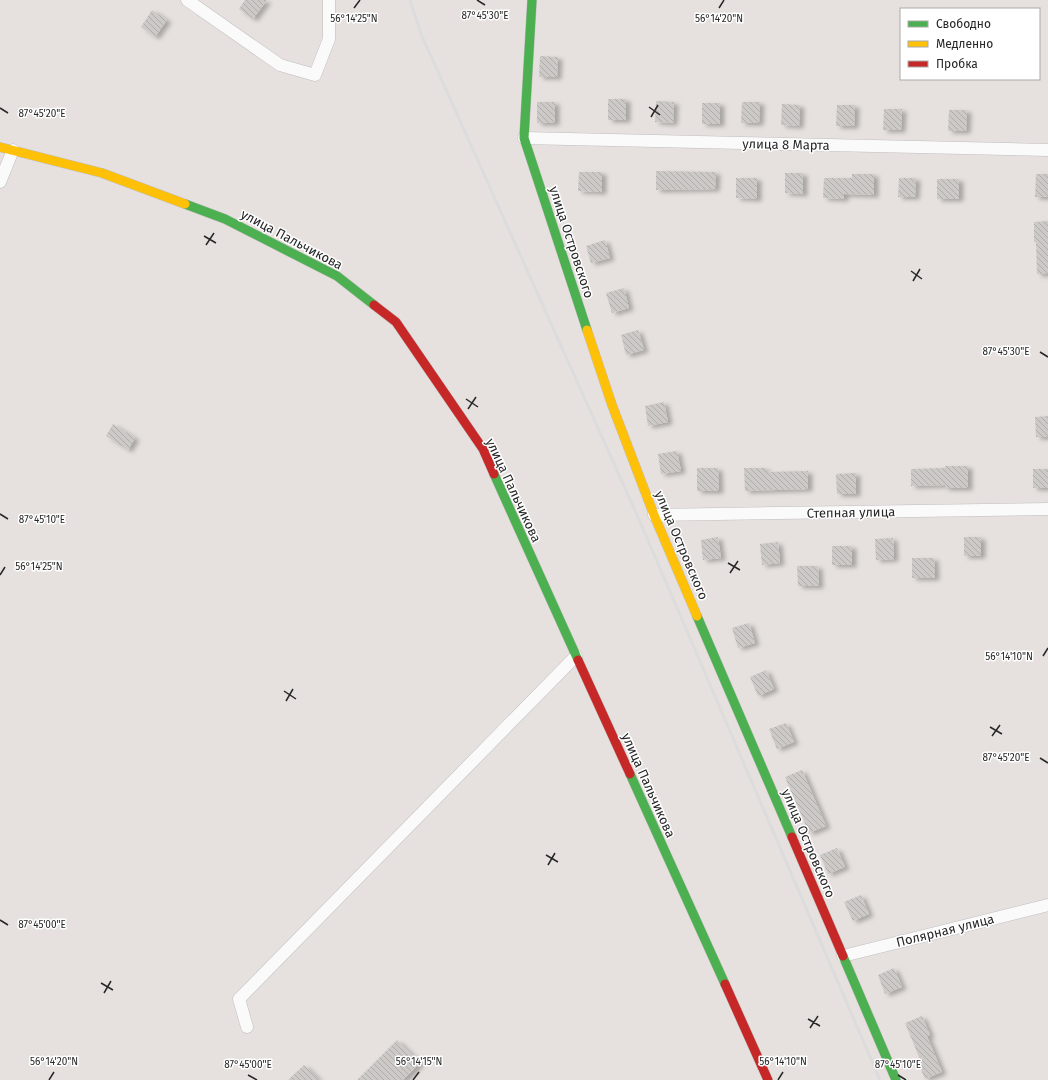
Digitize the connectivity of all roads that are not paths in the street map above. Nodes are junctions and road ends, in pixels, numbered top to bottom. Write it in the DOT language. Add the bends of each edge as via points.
graph roads {
  1 [pos="187,0"];
  2 [pos="329,0"];
  3 [pos="532,0"];
  4 [pos="524,138"];
  5 [pos="0,147"];
  6 [pos="13,150"];
  7 [pos="1048,150"];
  8 [pos="0,182"];
  9 [pos="1048,509"];
  10 [pos="654,515"];
  11 [pos="576,656"];
  12 [pos="1048,905"];
  13 [pos="843,956"];
  14 [pos="247,1027"];
  15 [pos="768,1080"];
  16 [pos="896,1080"];
  1 -- 2 [label="street" via="280,65 315,75 329,39"];
  3 -- 4 [label="street, улица Островского"];
  4 -- 7 [label="street, улица 8 Марта"];
  4 -- 10 [label="street, улица Островского" via="612,405"];
  5 -- 6 [label="street, улица Пальчикова"];
  6 -- 8 [label="street"];
  6 -- 11 [label="street, улица Пальчикова" via="102,173 226,219 337,276 396,322 483,449"];
  9 -- 10 [label="street, Степная улица"];
  10 -- 13 [label="street, улица Островского"];
  11 -- 14 [label="street" via="240,999"];
  11 -- 15 [label="street, улица Пальчикова"];
  12 -- 13 [label="street, Полярная улица"];
  13 -- 16 [label="street, улица Островского"];
}
